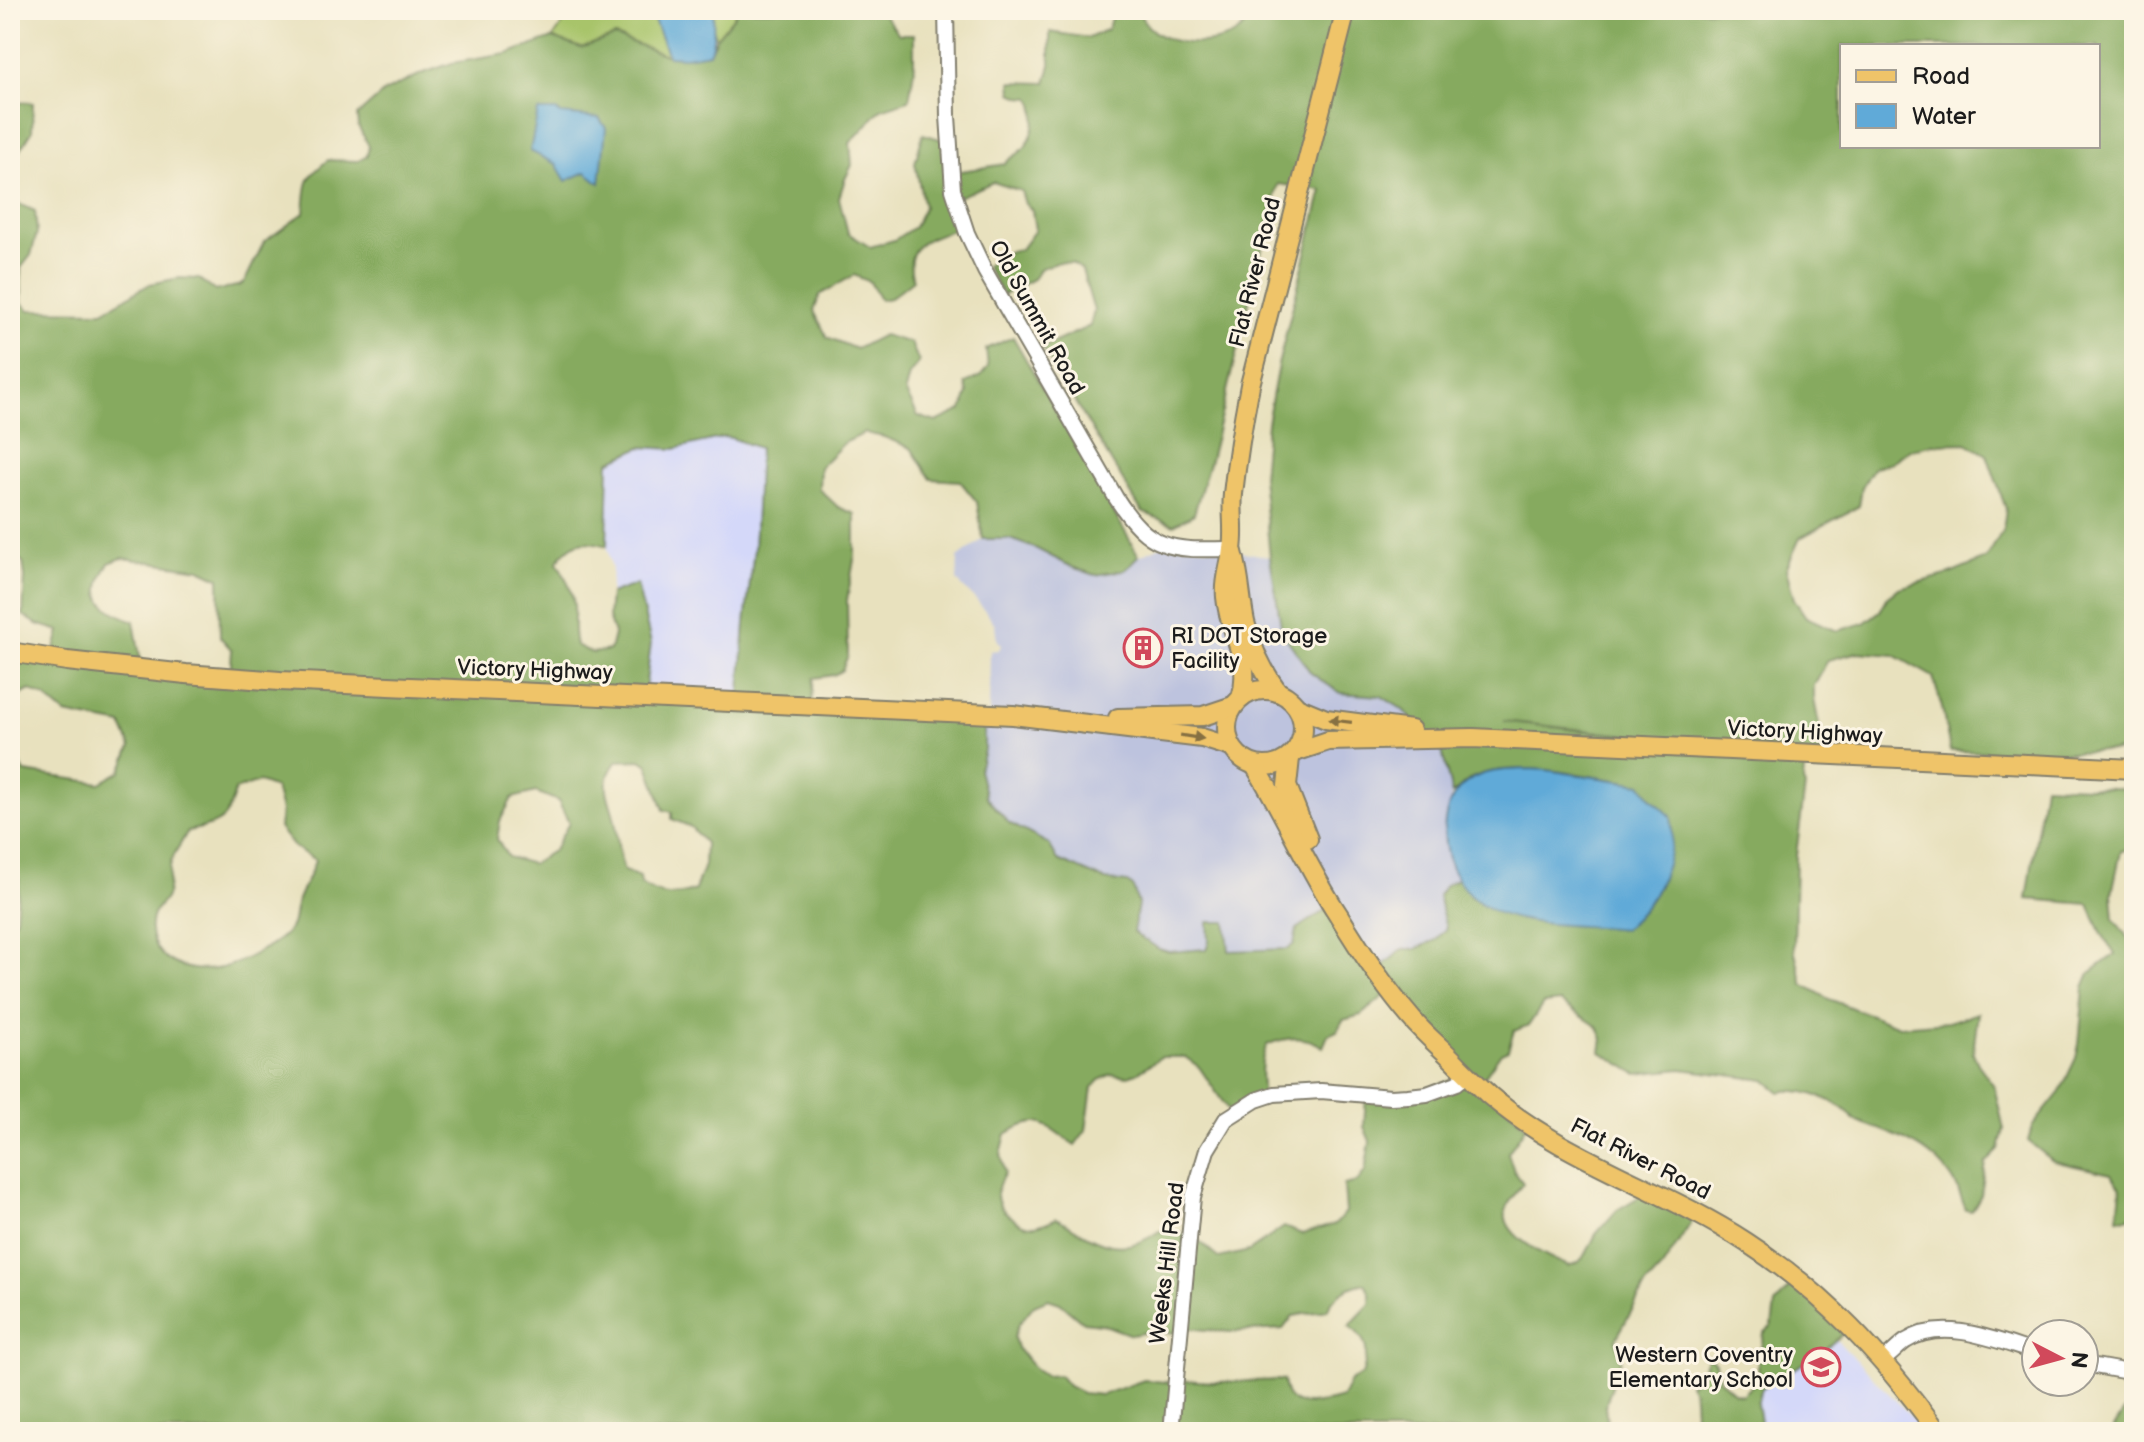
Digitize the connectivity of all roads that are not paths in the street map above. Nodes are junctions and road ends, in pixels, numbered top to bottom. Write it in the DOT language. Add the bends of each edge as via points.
graph roads {
  1 [pos="946,10"];
  2 [pos="1346,10"];
  3 [pos="1232,549"];
  4 [pos="10,652"];
  5 [pos="1278,692"];
  6 [pos="1237,702"];
  7 [pos="1297,707"];
  8 [pos="1059,720"];
  9 [pos="1473,738"];
  10 [pos="1231,747"];
  11 [pos="1293,755"];
  12 [pos="1255,766"];
  13 [pos="2134,769"];
  14 [pos="1336,913"];
  15 [pos="1467,1075"];
  16 [pos="2020,1348"];
  17 [pos="1881,1361"];
  18 [pos="2100,1367"];
  19 [pos="2134,1373"];
  20 [pos="1171,1432"];
  21 [pos="1938,1432"];
  1 -- 3 [label="street, Old Summit Road" via="953,190 985,271 1133,523 1152,540 1170,546"];
  2 -- 3 [label="main road, Flat River Road" via="1250,385 1233,497"];
  3 -- 5 [label="main road, Flat River Road" via="1252,642"];
  3 -- 6 [label="main road, Flat River Road" via="1226,598 1245,672"];
  4 -- 8 [label="main road, Victory Highway" via="280,681"];
  5 -- 6 [label="main road" via="1252,692"];
  5 -- 7 [label="main road"];
  6 -- 8 [label="main road, Victory Highway" via="1203,716"];
  6 -- 10 [label="main road" via="1227,719"];
  9 -- 7 [label="main road, Victory Highway, one-way" via="1326,719"];
  7 -- 11 [label="main road" via="1304,730"];
  8 -- 10 [label="main road, Victory Highway, one-way" via="1202,738"];
  9 -- 11 [label="main road, Victory Highway" via="1328,741"];
  9 -- 13 [label="main road, Victory Highway"];
  10 -- 12 [label="main road"];
  11 -- 12 [label="main road" via="1273,766"];
  11 -- 14 [label="main road, Flat River Road" via="1287,786"];
  12 -- 14 [label="main road, Flat River Road"];
  14 -- 15 [label="main road, Flat River Road" via="1409,1016"];
  15 -- 17 [label="main road, Flat River Road" via="1552,1139 1705,1218 1782,1266 1852,1326"];
  15 -- 20 [label="street, Weeks Hill Road" via="1427,1094 1408,1096 1274,1094 1226,1119 1207,1150 1193,1197"];
  16 -- 17 [label="street" via="1954,1331 1934,1332 1907,1341"];
  17 -- 21 [label="main road, Flat River Road"];
  18 -- 19 [label="street"];
}
